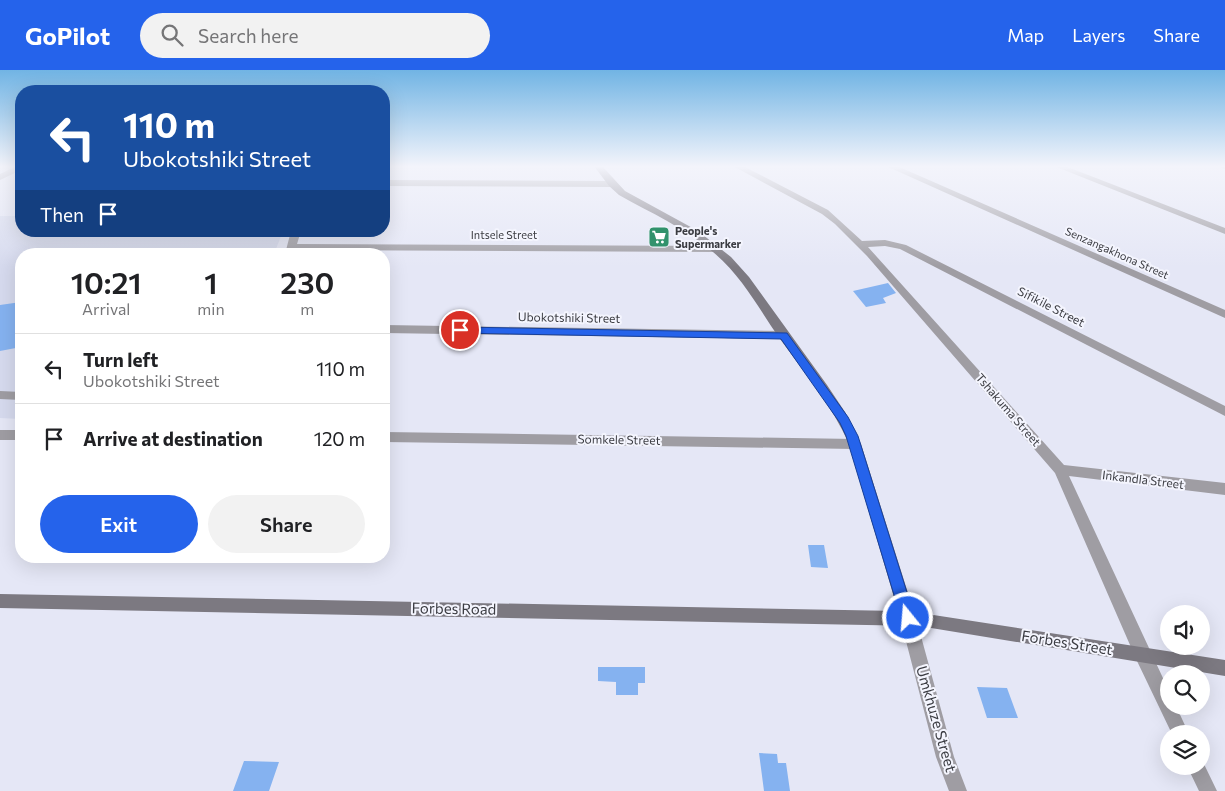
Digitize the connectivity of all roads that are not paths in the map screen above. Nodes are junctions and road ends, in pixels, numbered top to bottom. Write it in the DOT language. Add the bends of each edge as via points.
graph roads {
  1 [pos="634,200"];
  2 [pos="801,200"];
  3 [pos="966,200"];
  4 [pos="1144,200"];
  5 [pos="1225,231"];
  6 [pos="860,244"];
  7 [pos="390,250"];
  8 [pos="716,250"];
  9 [pos="1225,314"];
  10 [pos="390,330"];
  11 [pos="784,335"];
  12 [pos="0,395"];
  13 [pos="15,396"];
  14 [pos="1225,411"];
  15 [pos="0,435"];
  16 [pos="15,435"];
  17 [pos="390,437"];
  18 [pos="855,444"];
  19 [pos="1060,470"];
  20 [pos="1225,489"];
  21 [pos="0,601"];
  22 [pos="908,618"];
  23 [pos="1142,655"];
  24 [pos="1225,668"];
  25 [pos="1176,725"];
  26 [pos="1200,775"];
  27 [pos="958,791"];
  28 [pos="1208,791"];
  1 -- 8 [label="street"];
  2 -- 6 [label="street, Tshakuma Street" via="825,212"];
  3 -- 9 [label="street, Senzangakhona Street"];
  4 -- 5 [label="street"];
  6 -- 14 [label="street, Sifikile Street" via="884,243 903,247"];
  6 -- 19 [label="street, Tshakuma Street"];
  7 -- 8 [label="street, Intsele Street"];
  8 -- 11 [label="street" via="758,297"];
  10 -- 11 [label="street, Ubokotshiki Street"];
  11 -- 18 [label="street" via="844,420"];
  12 -- 13 [label="lane"];
  15 -- 16 [label="street"];
  17 -- 18 [label="street, Somkele Street"];
  18 -- 22 [label="street"];
  19 -- 20 [label="street, Inkandla Street"];
  19 -- 23 [label="street, Tshakuma Street"];
  21 -- 22 [label="street, Forbes Road"];
  22 -- 23 [label="street, Forbes Street"];
  22 -- 27 [label="street, Umkhuze Street" via="945,757"];
  23 -- 24 [label="street, Forbes Street"];
  23 -- 25 [label="street, Tshakuma Street"];
  26 -- 28 [label="street"];
}
